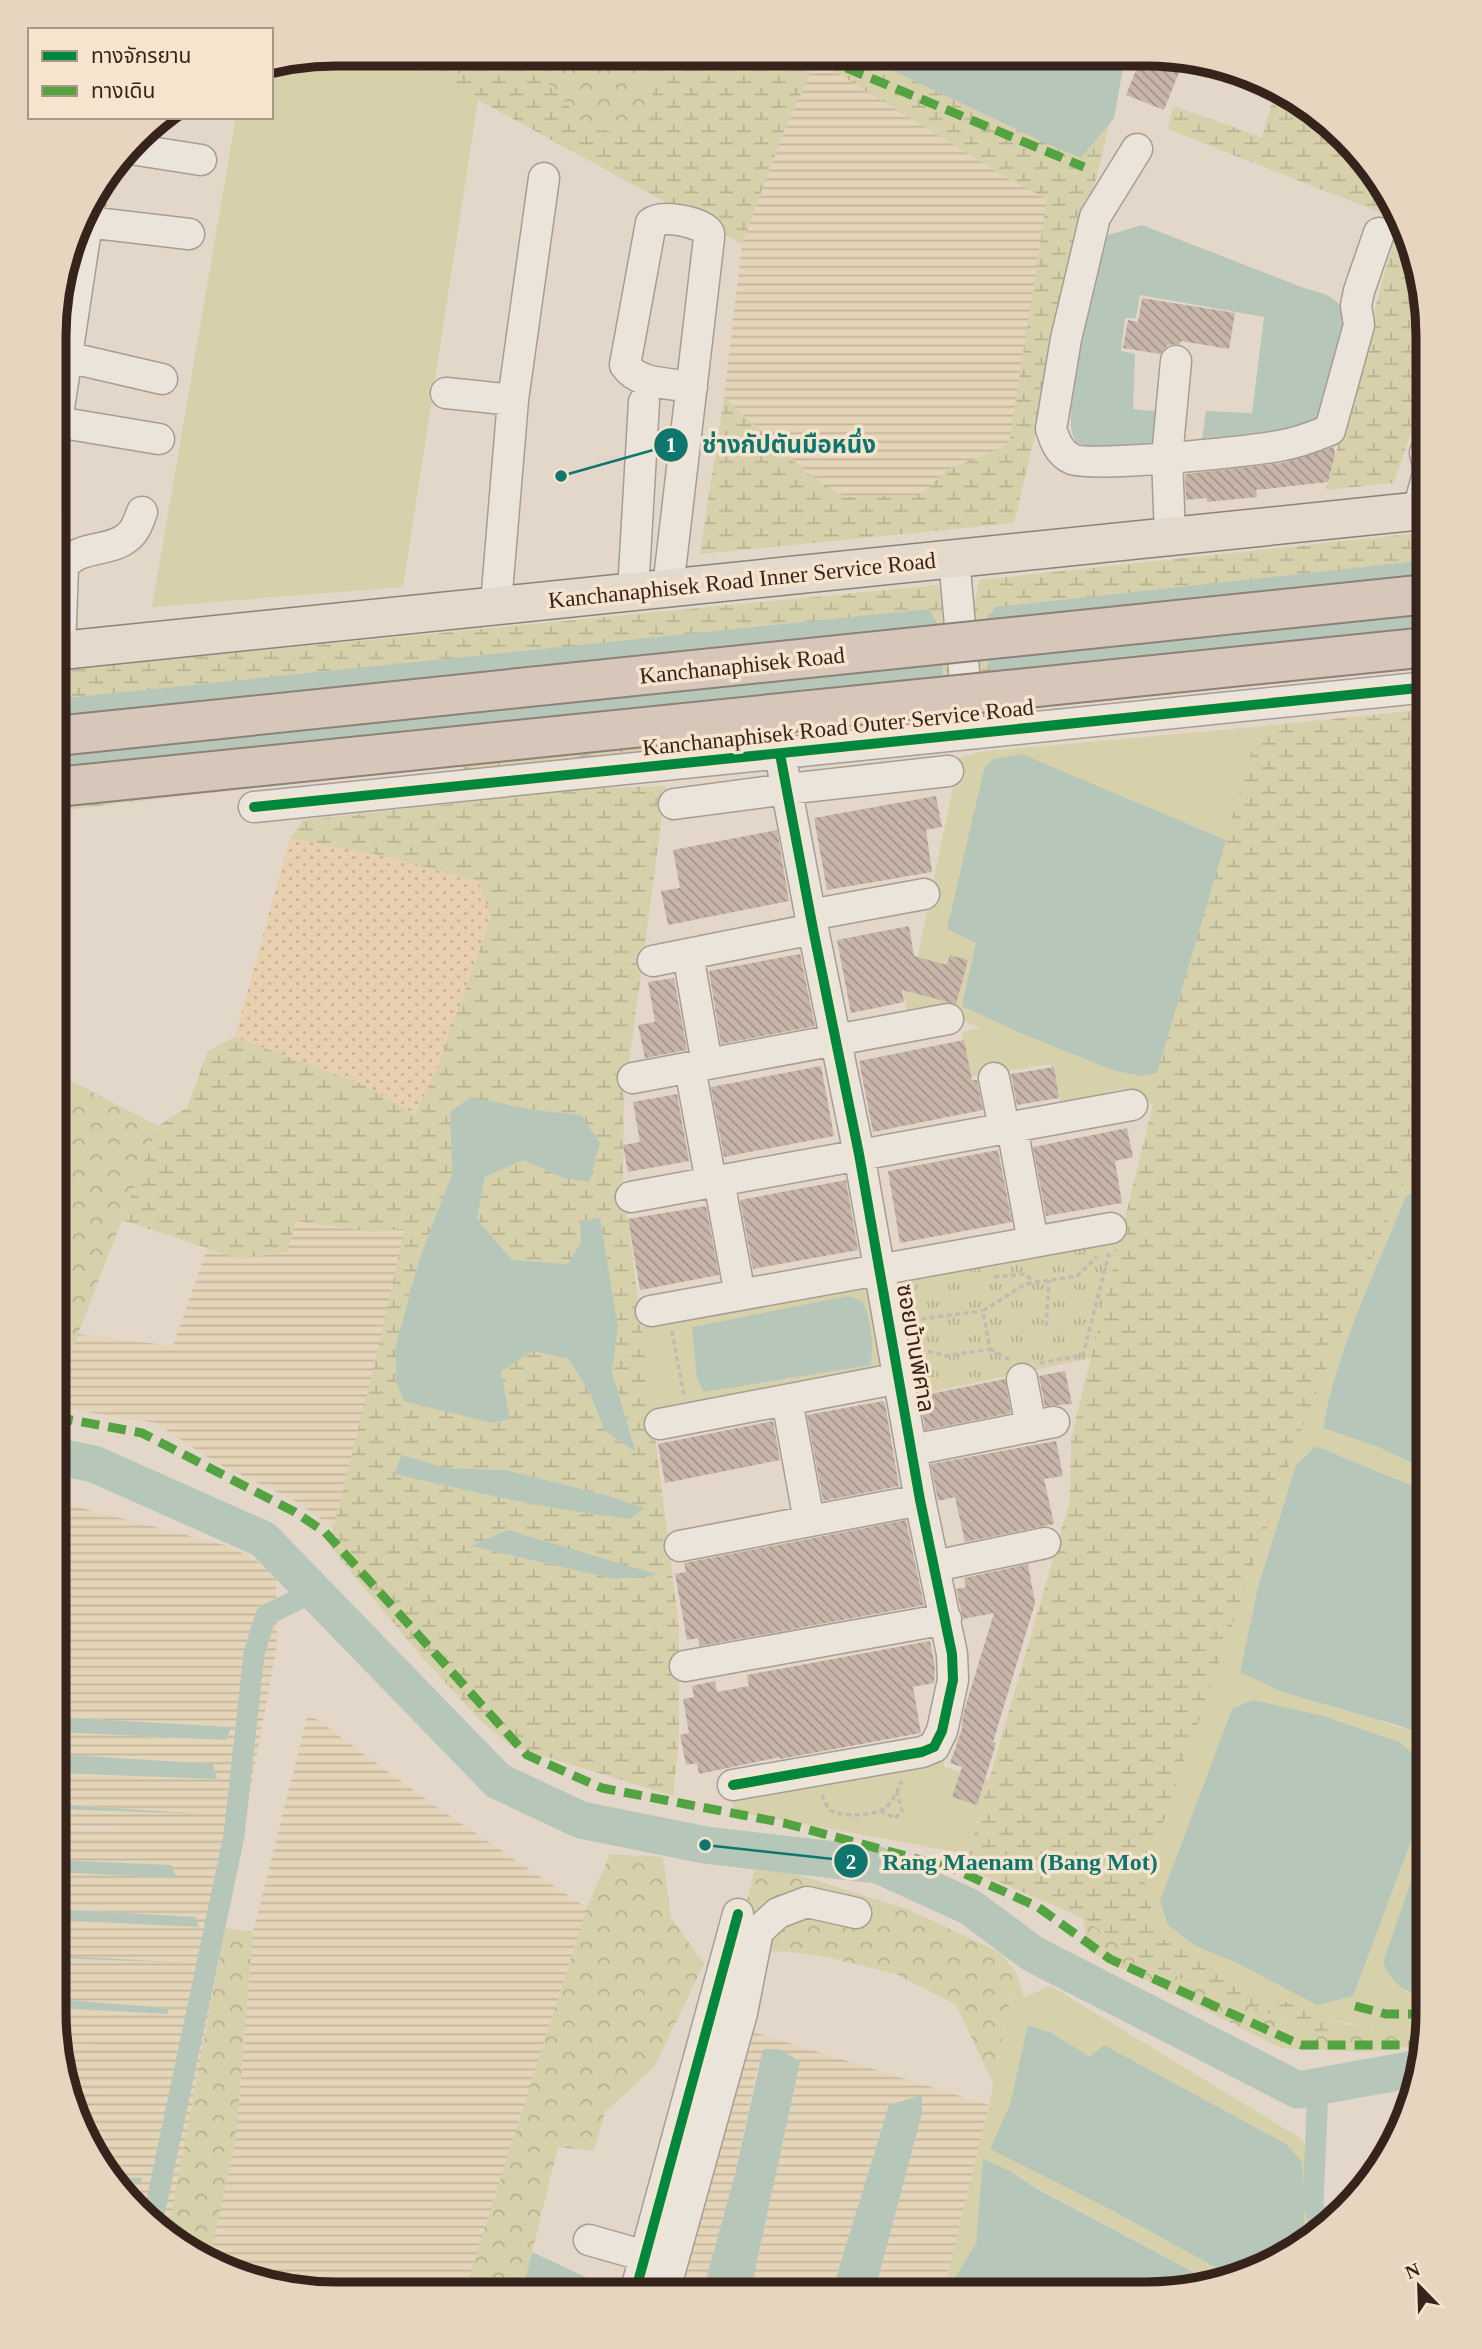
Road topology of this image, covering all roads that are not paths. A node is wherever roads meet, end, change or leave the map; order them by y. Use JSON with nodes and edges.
{"nodes":[{"id":1,"x":1137,"y":149,"type":"dead end"},
{"id":2,"x":141,"y":151,"type":"edge"},
{"id":3,"x":201,"y":160,"type":"dead end"},
{"id":4,"x":544,"y":178,"type":"dead end"},
{"id":5,"x":95,"y":215,"type":"edge"},
{"id":6,"x":1378,"y":233,"type":"dead end"},
{"id":7,"x":189,"y":234,"type":"dead end"},
{"id":8,"x":84,"y":242,"type":"edge"},
{"id":9,"x":67,"y":357,"type":"junction"},
{"id":10,"x":1176,"y":361,"type":"dead end"},
{"id":11,"x":66,"y":364,"type":"edge"},
{"id":12,"x":162,"y":379,"type":"dead end"},
{"id":13,"x":692,"y":387,"type":"junction"},
{"id":14,"x":446,"y":393,"type":"dead end"},
{"id":15,"x":513,"y":400,"type":"junction"},
{"id":16,"x":643,"y":402,"type":"dead end"},
{"id":17,"x":66,"y":424,"type":"edge"},
{"id":18,"x":159,"y":439,"type":"dead end"},
{"id":19,"x":1167,"y":457,"type":"junction"},
{"id":20,"x":1416,"y":511,"type":"edge"},
{"id":21,"x":142,"y":512,"type":"dead end"},
{"id":22,"x":1170,"y":536,"type":"junction"},
{"id":23,"x":954,"y":558,"type":"junction"},
{"id":24,"x":66,"y":563,"type":"edge"},
{"id":25,"x":668,"y":588,"type":"junction"},
{"id":26,"x":633,"y":592,"type":"junction"},
{"id":27,"x":1416,"y":595,"type":"edge"},
{"id":28,"x":496,"y":604,"type":"junction"},
{"id":29,"x":1416,"y":648,"type":"edge"},
{"id":30,"x":66,"y":649,"type":"edge"},
{"id":31,"x":1416,"y":688,"type":"edge"},
{"id":32,"x":970,"y":734,"type":"junction"},
{"id":33,"x":66,"y":735,"type":"edge"},
{"id":34,"x":779,"y":754,"type":"junction"},
{"id":35,"x":948,"y":771,"type":"dead end"},
{"id":36,"x":66,"y":786,"type":"edge"},
{"id":37,"x":787,"y":789,"type":"junction"},
{"id":38,"x":674,"y":804,"type":"dead end"},
{"id":39,"x":254,"y":807,"type":"dead end"},
{"id":40,"x":924,"y":894,"type":"dead end"},
{"id":41,"x":811,"y":922,"type":"junction"},
{"id":42,"x":688,"y":954,"type":"junction"},
{"id":43,"x":653,"y":961,"type":"dead end"},
{"id":44,"x":948,"y":1019,"type":"dead end"},
{"id":45,"x":836,"y":1040,"type":"junction"},
{"id":46,"x":699,"y":1066,"type":"junction"},
{"id":47,"x":633,"y":1078,"type":"dead end"},
{"id":48,"x":994,"y":1079,"type":"dead end"},
{"id":49,"x":1132,"y":1105,"type":"dead end"},
{"id":50,"x":1008,"y":1127,"type":"junction"},
{"id":51,"x":859,"y":1154,"type":"junction"},
{"id":52,"x":715,"y":1181,"type":"junction"},
{"id":53,"x":631,"y":1197,"type":"dead end"},
{"id":54,"x":1111,"y":1228,"type":"dead end"},
{"id":55,"x":1033,"y":1242,"type":"junction"},
{"id":56,"x":881,"y":1270,"type":"junction"},
{"id":57,"x":740,"y":1295,"type":"junction"},
{"id":58,"x":659,"y":1310,"type":"road end"},
{"id":59,"x":1025,"y":1370,"type":"road end"},
{"id":60,"x":900,"y":1378,"type":"junction"},
{"id":61,"x":787,"y":1400,"type":"junction"},
{"id":62,"x":660,"y":1424,"type":"dead end"},
{"id":63,"x":912,"y":1450,"type":"junction"},
{"id":64,"x":920,"y":1500,"type":"junction"},
{"id":65,"x":809,"y":1521,"type":"junction"},
{"id":66,"x":1045,"y":1543,"type":"dead end"},
{"id":67,"x":680,"y":1546,"type":"dead end"},
{"id":68,"x":935,"y":1566,"type":"junction"},
{"id":69,"x":946,"y":1619,"type":"junction"},
{"id":70,"x":685,"y":1666,"type":"dead end"},
{"id":71,"x":733,"y":1785,"type":"dead end"},
{"id":72,"x":856,"y":1913,"type":"dead end"},
{"id":73,"x":738,"y":1914,"type":"dead end"},
{"id":74,"x":589,"y":2240,"type":"dead end"},
{"id":75,"x":645,"y":2256,"type":"junction"},
{"id":76,"x":638,"y":2282,"type":"edge"},
{"id":77,"x":667,"y":2282,"type":"edge"}],
"edges":[{"from":1,"to":19,"type":"street"},
{"from":2,"to":3,"type":"street"},
{"from":4,"to":15,"type":"street"},
{"from":5,"to":7,"type":"street"},
{"from":6,"to":19,"type":"street"},
{"from":8,"to":9,"type":"street"},
{"from":9,"to":11,"type":"street"},
{"from":9,"to":12,"type":"street"},
{"from":10,"to":19,"type":"street"},
{"from":13,"to":13,"type":"street"},
{"from":13,"to":25,"type":"street"},
{"from":14,"to":15,"type":"street"},
{"from":15,"to":28,"type":"street"},
{"from":16,"to":26,"type":"street"},
{"from":17,"to":18,"type":"street"},
{"from":19,"to":22,"type":"street"},
{"from":20,"to":22,"type":"main road","name":"Kanchanaphisek Road Inner Service Road"},
{"from":21,"to":24,"type":"street"},
{"from":22,"to":23,"type":"main road","name":"Kanchanaphisek Road Inner Service Road"},
{"from":23,"to":25,"type":"main road","name":"Kanchanaphisek Road Inner Service Road"},
{"from":23,"to":32,"type":"street"},
{"from":25,"to":26,"type":"main road","name":"Kanchanaphisek Road Inner Service Road"},
{"from":26,"to":28,"type":"main road","name":"Kanchanaphisek Road Inner Service Road"},
{"from":27,"to":33,"type":"highway","name":"Kanchanaphisek Road","bridge":true},
{"from":28,"to":30,"type":"main road","name":"Kanchanaphisek Road Inner Service Road"},
{"from":29,"to":36,"type":"highway","bridge":true},
{"from":31,"to":32,"type":"street","name":"Kanchanaphisek Road Outer Service Road"},
{"from":32,"to":34,"type":"street","name":"Kanchanaphisek Road Outer Service Road"},
{"from":34,"to":37,"type":"street","name":"ซอยบ้านพิศาล"},
{"from":34,"to":39,"type":"street","name":"Kanchanaphisek Road Outer Service Road"},
{"from":35,"to":37,"type":"street"},
{"from":37,"to":38,"type":"street"},
{"from":37,"to":41,"type":"street","name":"ซอยบ้านพิศาล"},
{"from":40,"to":41,"type":"street"},
{"from":41,"to":42,"type":"street"},
{"from":41,"to":45,"type":"street","name":"ซอยบ้านพิศาล"},
{"from":42,"to":43,"type":"street"},
{"from":42,"to":46,"type":"street"},
{"from":44,"to":45,"type":"street"},
{"from":45,"to":46,"type":"street"},
{"from":45,"to":51,"type":"street","name":"ซอยบ้านพิศาล"},
{"from":46,"to":47,"type":"street"},
{"from":46,"to":52,"type":"street"},
{"from":48,"to":50,"type":"street"},
{"from":49,"to":50,"type":"street"},
{"from":50,"to":51,"type":"street"},
{"from":50,"to":55,"type":"street"},
{"from":51,"to":52,"type":"street"},
{"from":51,"to":56,"type":"street","name":"ซอยบ้านพิศาล"},
{"from":52,"to":53,"type":"street"},
{"from":52,"to":57,"type":"street"},
{"from":54,"to":55,"type":"street"},
{"from":55,"to":56,"type":"street"},
{"from":56,"to":57,"type":"street"},
{"from":56,"to":60,"type":"street","name":"ซอยบ้านพิศาล"},
{"from":57,"to":58,"type":"street"},
{"from":59,"to":63,"type":"street"},
{"from":60,"to":61,"type":"street"},
{"from":60,"to":63,"type":"street","name":"ซอยบ้านพิศาล"},
{"from":61,"to":62,"type":"street"},
{"from":61,"to":65,"type":"street"},
{"from":63,"to":64,"type":"street","name":"ซอยบ้านพิศาล"},
{"from":64,"to":65,"type":"street"},
{"from":64,"to":68,"type":"street","name":"ซอยบ้านพิศาล"},
{"from":65,"to":67,"type":"street"},
{"from":66,"to":68,"type":"street"},
{"from":68,"to":69,"type":"street","name":"ซอยบ้านพิศาล"},
{"from":69,"to":70,"type":"street"},
{"from":69,"to":71,"type":"street","name":"ซอยบ้านพิศาล"},
{"from":72,"to":77,"type":"street"},
{"from":73,"to":75,"type":"street"},
{"from":74,"to":75,"type":"street"},
{"from":75,"to":76,"type":"street"}]}
